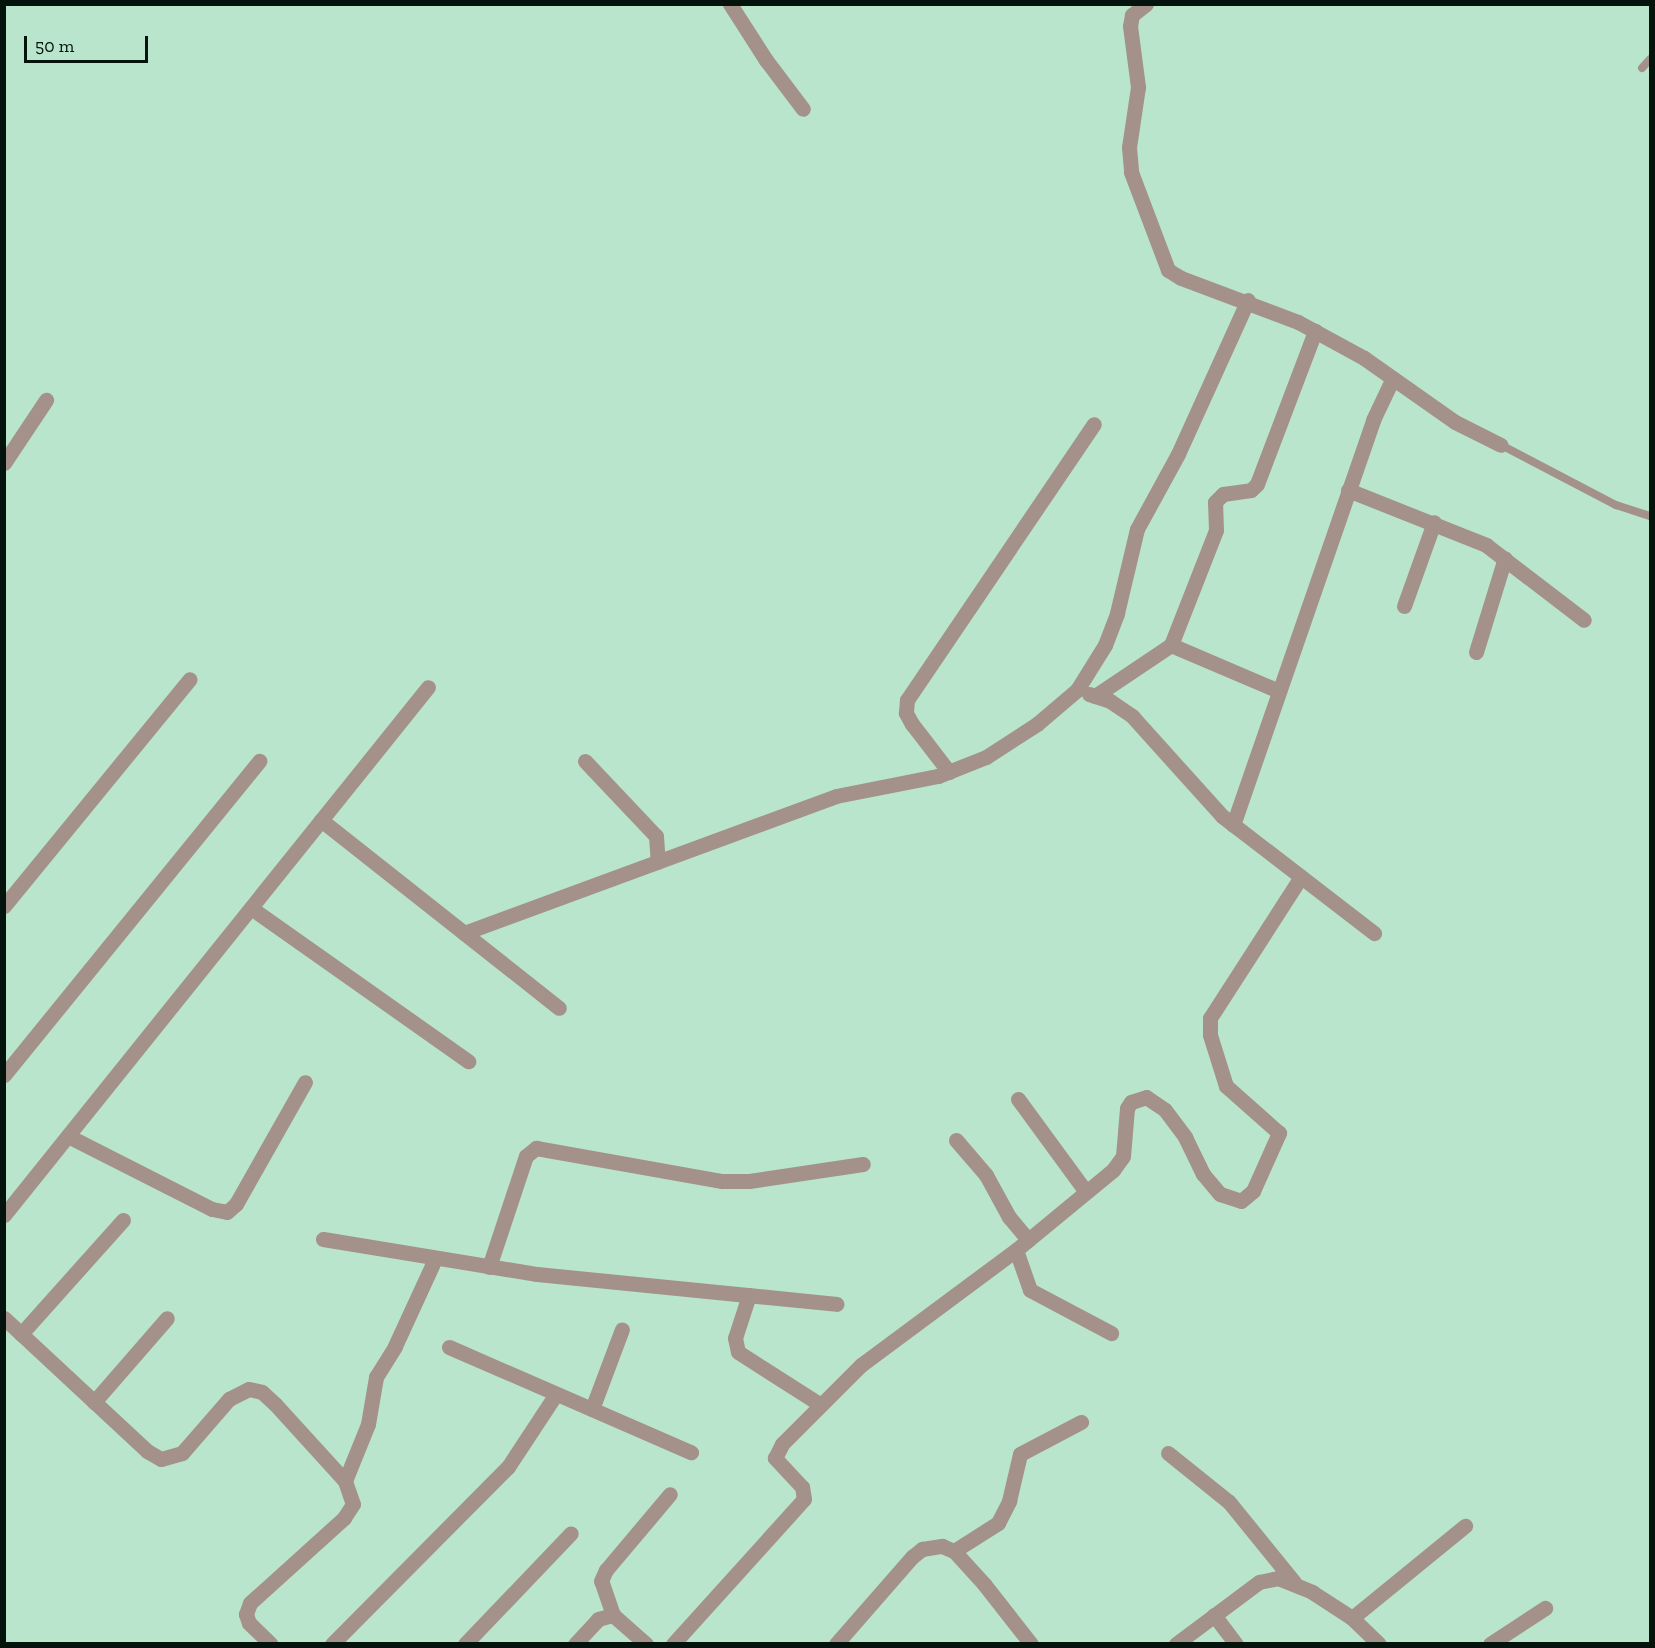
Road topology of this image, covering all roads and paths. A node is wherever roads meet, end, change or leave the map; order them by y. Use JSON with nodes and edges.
{"nodes":[{"id":1,"x":730,"y":4,"type":"edge"},
{"id":2,"x":1146,"y":4,"type":"edge"},
{"id":3,"x":1650,"y":60,"type":"edge"},
{"id":4,"x":1642,"y":68,"type":"dead end"},
{"id":5,"x":803,"y":108,"type":"dead end"},
{"id":6,"x":1248,"y":300,"type":"junction"},
{"id":7,"x":1315,"y":331,"type":"junction"},
{"id":8,"x":1392,"y":380,"type":"junction"},
{"id":9,"x":46,"y":400,"type":"dead end"},
{"id":10,"x":1094,"y":424,"type":"dead end"},
{"id":11,"x":1501,"y":445,"type":"joint"},
{"id":12,"x":4,"y":463,"type":"edge"},
{"id":13,"x":1348,"y":490,"type":"junction"},
{"id":14,"x":1650,"y":516,"type":"edge"},
{"id":15,"x":1434,"y":522,"type":"junction"},
{"id":16,"x":1505,"y":558,"type":"junction"},
{"id":17,"x":1404,"y":606,"type":"dead end"},
{"id":18,"x":1584,"y":620,"type":"dead end"},
{"id":19,"x":1171,"y":645,"type":"junction"},
{"id":20,"x":1476,"y":652,"type":"dead end"},
{"id":21,"x":190,"y":679,"type":"dead end"},
{"id":22,"x":428,"y":687,"type":"dead end"},
{"id":23,"x":1077,"y":690,"type":"junction"},
{"id":24,"x":1279,"y":691,"type":"junction"},
{"id":25,"x":1095,"y":696,"type":"junction"},
{"id":26,"x":259,"y":761,"type":"dead end"},
{"id":27,"x":585,"y":762,"type":"dead end"},
{"id":28,"x":949,"y":772,"type":"junction"},
{"id":29,"x":321,"y":820,"type":"junction"},
{"id":30,"x":1233,"y":825,"type":"junction"},
{"id":31,"x":658,"y":862,"type":"junction"},
{"id":32,"x":1301,"y":877,"type":"junction"},
{"id":33,"x":4,"y":906,"type":"edge"},
{"id":34,"x":251,"y":908,"type":"junction"},
{"id":35,"x":464,"y":933,"type":"junction"},
{"id":36,"x":1374,"y":933,"type":"dead end"},
{"id":37,"x":560,"y":1008,"type":"dead end"},
{"id":38,"x":468,"y":1061,"type":"dead end"},
{"id":39,"x":4,"y":1075,"type":"edge"},
{"id":40,"x":305,"y":1082,"type":"dead end"},
{"id":41,"x":1018,"y":1099,"type":"dead end"},
{"id":42,"x":68,"y":1136,"type":"junction"},
{"id":43,"x":957,"y":1140,"type":"dead end"},
{"id":44,"x":863,"y":1164,"type":"dead end"},
{"id":45,"x":1086,"y":1192,"type":"junction"},
{"id":46,"x":4,"y":1215,"type":"edge"},
{"id":47,"x":123,"y":1221,"type":"dead end"},
{"id":48,"x":323,"y":1239,"type":"dead end"},
{"id":49,"x":1022,"y":1245,"type":"junction"},
{"id":50,"x":435,"y":1259,"type":"junction"},
{"id":51,"x":489,"y":1267,"type":"junction"},
{"id":52,"x":749,"y":1295,"type":"junction"},
{"id":53,"x":837,"y":1304,"type":"dead end"},
{"id":54,"x":4,"y":1318,"type":"edge"},
{"id":55,"x":167,"y":1318,"type":"dead end"},
{"id":56,"x":622,"y":1329,"type":"dead end"},
{"id":57,"x":1111,"y":1333,"type":"dead end"},
{"id":58,"x":21,"y":1334,"type":"junction"},
{"id":59,"x":449,"y":1347,"type":"dead end"},
{"id":60,"x":556,"y":1394,"type":"junction"},
{"id":61,"x":94,"y":1402,"type":"junction"},
{"id":62,"x":821,"y":1405,"type":"junction"},
{"id":63,"x":592,"y":1409,"type":"junction"},
{"id":64,"x":1081,"y":1422,"type":"dead end"},
{"id":65,"x":691,"y":1452,"type":"dead end"},
{"id":66,"x":1168,"y":1453,"type":"dead end"},
{"id":67,"x":345,"y":1481,"type":"junction"},
{"id":68,"x":670,"y":1494,"type":"dead end"},
{"id":69,"x":1464,"y":1526,"type":"dead end"},
{"id":70,"x":572,"y":1533,"type":"dead end"},
{"id":71,"x":954,"y":1551,"type":"junction"},
{"id":72,"x":1294,"y":1582,"type":"junction"},
{"id":73,"x":1545,"y":1608,"type":"dead end"},
{"id":74,"x":613,"y":1615,"type":"junction"},
{"id":75,"x":1214,"y":1615,"type":"junction"},
{"id":76,"x":1352,"y":1618,"type":"junction"},
{"id":77,"x":267,"y":1642,"type":"edge"},
{"id":78,"x":332,"y":1644,"type":"edge"},
{"id":79,"x":465,"y":1644,"type":"edge"},
{"id":80,"x":575,"y":1644,"type":"edge"},
{"id":81,"x":646,"y":1644,"type":"edge"},
{"id":82,"x":673,"y":1644,"type":"edge"},
{"id":83,"x":836,"y":1644,"type":"edge"},
{"id":84,"x":1031,"y":1644,"type":"edge"},
{"id":85,"x":1176,"y":1644,"type":"edge"},
{"id":86,"x":1236,"y":1644,"type":"edge"},
{"id":87,"x":1378,"y":1644,"type":"edge"},
{"id":88,"x":1490,"y":1644,"type":"edge"}],
"edges":[{"from":1,"to":5,"type":"street"},
{"from":2,"to":6,"type":"street"},
{"from":3,"to":4,"type":"lane"},
{"from":6,"to":7,"type":"street"},
{"from":6,"to":23,"type":"street"},
{"from":7,"to":8,"type":"street"},
{"from":7,"to":19,"type":"street"},
{"from":8,"to":11,"type":"street"},
{"from":8,"to":13,"type":"street"},
{"from":9,"to":12,"type":"street"},
{"from":10,"to":28,"type":"street"},
{"from":11,"to":14,"type":"lane"},
{"from":13,"to":15,"type":"street"},
{"from":13,"to":24,"type":"street"},
{"from":15,"to":16,"type":"street"},
{"from":15,"to":17,"type":"street"},
{"from":16,"to":18,"type":"street"},
{"from":16,"to":20,"type":"street"},
{"from":19,"to":24,"type":"street"},
{"from":19,"to":25,"type":"street"},
{"from":21,"to":33,"type":"street"},
{"from":22,"to":29,"type":"street"},
{"from":23,"to":25,"type":"street"},
{"from":23,"to":28,"type":"street"},
{"from":24,"to":30,"type":"street"},
{"from":25,"to":30,"type":"street"},
{"from":26,"to":39,"type":"street"},
{"from":27,"to":31,"type":"street"},
{"from":28,"to":31,"type":"street"},
{"from":29,"to":34,"type":"street"},
{"from":29,"to":35,"type":"street"},
{"from":30,"to":32,"type":"street"},
{"from":31,"to":35,"type":"street"},
{"from":32,"to":36,"type":"street"},
{"from":32,"to":45,"type":"street"},
{"from":34,"to":38,"type":"street"},
{"from":34,"to":42,"type":"street"},
{"from":35,"to":37,"type":"street"},
{"from":40,"to":42,"type":"street"},
{"from":41,"to":45,"type":"street"},
{"from":42,"to":46,"type":"street"},
{"from":43,"to":49,"type":"street"},
{"from":44,"to":51,"type":"street"},
{"from":45,"to":49,"type":"street"},
{"from":47,"to":58,"type":"street"},
{"from":48,"to":50,"type":"street"},
{"from":49,"to":57,"type":"street"},
{"from":49,"to":62,"type":"street"},
{"from":50,"to":51,"type":"street"},
{"from":50,"to":67,"type":"street"},
{"from":51,"to":52,"type":"street"},
{"from":52,"to":53,"type":"street"},
{"from":52,"to":62,"type":"street"},
{"from":54,"to":58,"type":"street"},
{"from":55,"to":61,"type":"street"},
{"from":56,"to":63,"type":"street"},
{"from":58,"to":61,"type":"street"},
{"from":59,"to":60,"type":"street"},
{"from":60,"to":63,"type":"street"},
{"from":60,"to":78,"type":"street"},
{"from":61,"to":67,"type":"street"},
{"from":62,"to":82,"type":"street"},
{"from":63,"to":65,"type":"street"},
{"from":64,"to":71,"type":"street"},
{"from":66,"to":72,"type":"street"},
{"from":67,"to":77,"type":"street"},
{"from":68,"to":74,"type":"street"},
{"from":69,"to":76,"type":"street"},
{"from":70,"to":79,"type":"street"},
{"from":71,"to":83,"type":"street"},
{"from":71,"to":84,"type":"street"},
{"from":72,"to":75,"type":"street"},
{"from":72,"to":76,"type":"street"},
{"from":73,"to":88,"type":"street"},
{"from":74,"to":80,"type":"street"},
{"from":74,"to":81,"type":"street"},
{"from":75,"to":85,"type":"street"},
{"from":75,"to":86,"type":"street"},
{"from":76,"to":87,"type":"street"}]}
